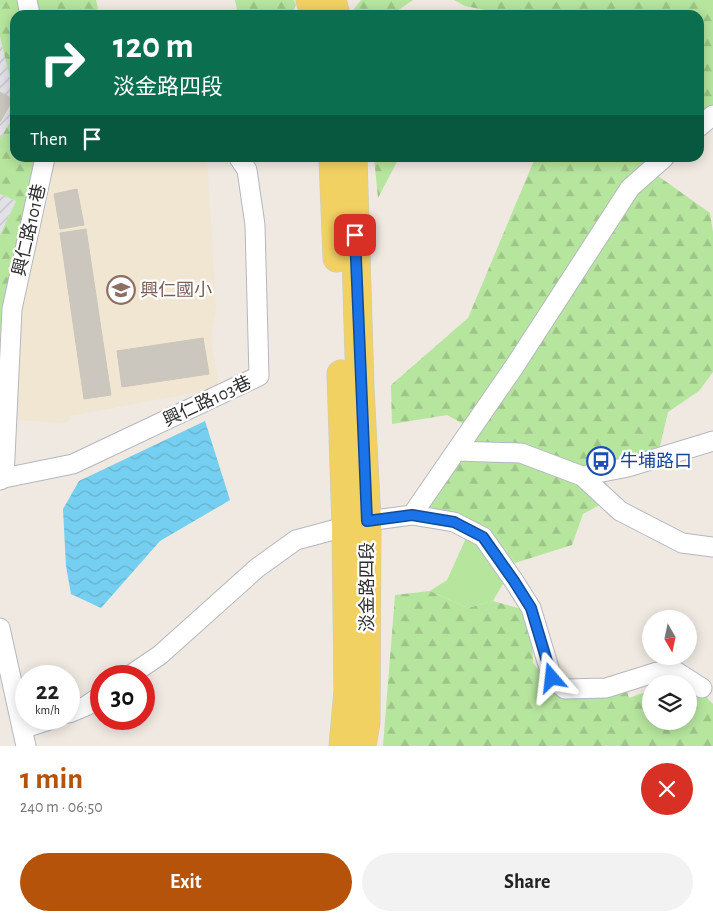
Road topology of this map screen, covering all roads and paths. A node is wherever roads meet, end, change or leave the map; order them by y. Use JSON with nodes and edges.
{"nodes":[{"id":1,"x":45,"y":162,"type":"edge"},
{"id":2,"x":242,"y":162,"type":"edge"},
{"id":3,"x":333,"y":162,"type":"edge"},
{"id":4,"x":353,"y":162,"type":"edge"},
{"id":5,"x":659,"y":162,"type":"edge"},
{"id":6,"x":713,"y":441,"type":"edge"},
{"id":7,"x":456,"y":450,"type":"junction"},
{"id":8,"x":582,"y":476,"type":"junction"},
{"id":9,"x":2,"y":479,"type":"edge"},
{"id":10,"x":412,"y":515,"type":"junction"},
{"id":11,"x":357,"y":524,"type":"junction"},
{"id":12,"x":713,"y":547,"type":"edge"},
{"id":13,"x":0,"y":628,"type":"edge"},
{"id":14,"x":145,"y":665,"type":"edge"},
{"id":15,"x":702,"y":688,"type":"dead end"},
{"id":16,"x":36,"y":730,"type":"edge"},
{"id":17,"x":24,"y":738,"type":"edge"},
{"id":18,"x":343,"y":746,"type":"edge"},
{"id":19,"x":362,"y":746,"type":"edge"}],
"edges":[{"from":1,"to":9,"type":"street","name":"興仁路101巷"},
{"from":2,"to":9,"type":"street","name":"興仁路103巷"},
{"from":3,"to":11,"type":"main road","name":"淡金路四段"},
{"from":4,"to":11,"type":"main road","name":"淡金路四段"},
{"from":5,"to":7,"type":"street"},
{"from":6,"to":8,"type":"street"},
{"from":7,"to":8,"type":"street"},
{"from":7,"to":10,"type":"street"},
{"from":8,"to":12,"type":"street"},
{"from":10,"to":11,"type":"street"},
{"from":10,"to":15,"type":"street"},
{"from":11,"to":14,"type":"street"},
{"from":11,"to":18,"type":"main road","name":"淡金路四段"},
{"from":11,"to":19,"type":"main road","name":"淡金路四段"},
{"from":13,"to":17,"type":"street"},
{"from":16,"to":17,"type":"street"}]}
